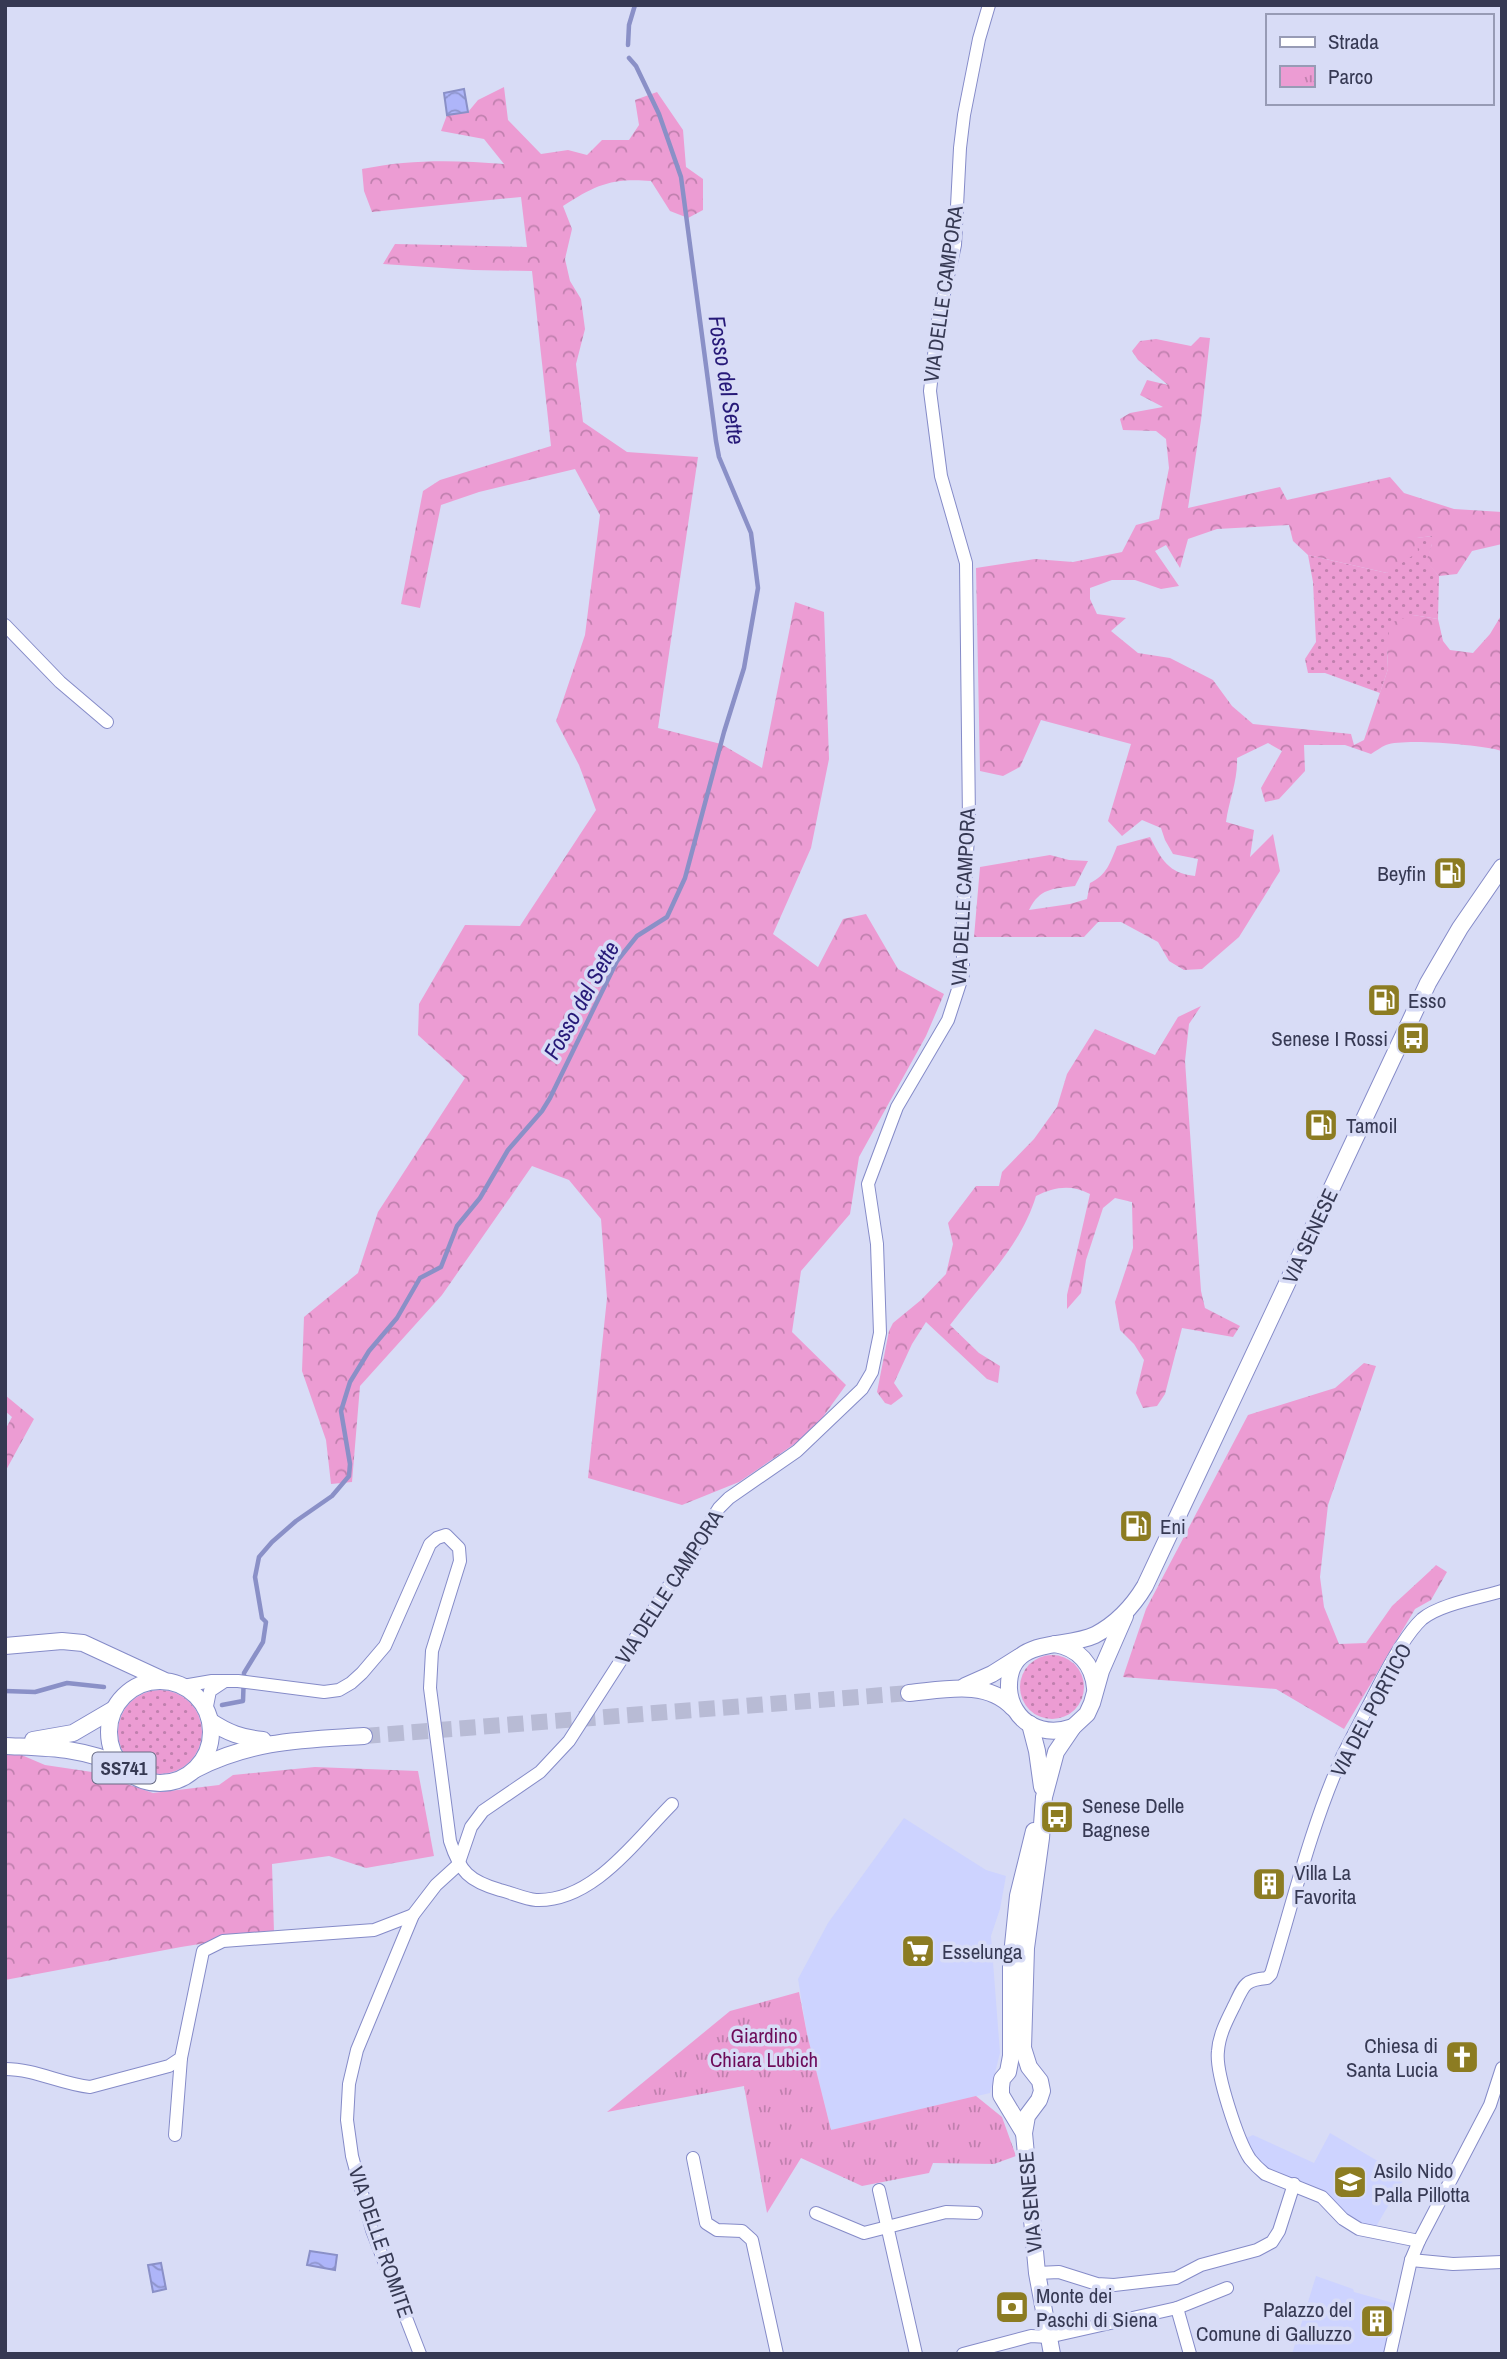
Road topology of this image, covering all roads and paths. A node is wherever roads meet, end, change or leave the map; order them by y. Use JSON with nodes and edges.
{"nodes":[{"id":1,"x":989,"y":5,"type":"edge"},
{"id":2,"x":5,"y":625,"type":"edge"},
{"id":3,"x":107,"y":722,"type":"dead end"},
{"id":4,"x":1502,"y":867,"type":"edge"},
{"id":5,"x":1502,"y":1591,"type":"edge"},
{"id":6,"x":1127,"y":1611,"type":"junction"},
{"id":7,"x":1049,"y":1644,"type":"junction"},
{"id":8,"x":5,"y":1646,"type":"edge"},
{"id":9,"x":1031,"y":1650,"type":"junction"},
{"id":10,"x":113,"y":1657,"type":"junction"},
{"id":11,"x":166,"y":1681,"type":"junction"},
{"id":12,"x":231,"y":1681,"type":"junction"},
{"id":13,"x":183,"y":1686,"type":"junction"},
{"id":14,"x":959,"y":1688,"type":"junction"},
{"id":15,"x":909,"y":1693,"type":"tunnel mouth"},
{"id":16,"x":1095,"y":1694,"type":"junction"},
{"id":17,"x":117,"y":1703,"type":"junction"},
{"id":18,"x":208,"y":1716,"type":"junction"},
{"id":19,"x":1023,"y":1719,"type":"junction"},
{"id":20,"x":1073,"y":1727,"type":"junction"},
{"id":21,"x":364,"y":1736,"type":"tunnel mouth"},
{"id":22,"x":276,"y":1742,"type":"junction"},
{"id":23,"x":5,"y":1746,"type":"edge"},
{"id":24,"x":122,"y":1766,"type":"junction"},
{"id":25,"x":194,"y":1770,"type":"junction"},
{"id":26,"x":1044,"y":1802,"type":"junction"},
{"id":27,"x":672,"y":1804,"type":"dead end"},
{"id":28,"x":458,"y":1865,"type":"junction"},
{"id":29,"x":413,"y":1914,"type":"junction"},
{"id":30,"x":181,"y":2058,"type":"junction"},
{"id":31,"x":1502,"y":2067,"type":"edge"},
{"id":32,"x":5,"y":2069,"type":"edge"},
{"id":33,"x":1032,"y":2071,"type":"junction"},
{"id":34,"x":1008,"y":2072,"type":"junction"},
{"id":35,"x":1008,"y":2105,"type":"junction"},
{"id":36,"x":1032,"y":2107,"type":"junction"},
{"id":37,"x":1024,"y":2133,"type":"junction"},
{"id":38,"x":175,"y":2135,"type":"dead end"},
{"id":39,"x":693,"y":2158,"type":"dead end"},
{"id":40,"x":1294,"y":2184,"type":"junction"},
{"id":41,"x":879,"y":2190,"type":"dead end"},
{"id":42,"x":816,"y":2213,"type":"dead end"},
{"id":43,"x":976,"y":2213,"type":"dead end"},
{"id":44,"x":888,"y":2228,"type":"junction"},
{"id":45,"x":1419,"y":2241,"type":"junction"},
{"id":46,"x":1411,"y":2260,"type":"junction"},
{"id":47,"x":1502,"y":2262,"type":"edge"},
{"id":48,"x":1037,"y":2273,"type":"junction"},
{"id":49,"x":1227,"y":2288,"type":"dead end"},
{"id":50,"x":1177,"y":2308,"type":"junction"},
{"id":51,"x":1048,"y":2337,"type":"junction"},
{"id":52,"x":420,"y":2354,"type":"edge"},
{"id":53,"x":778,"y":2354,"type":"edge"},
{"id":54,"x":916,"y":2354,"type":"edge"},
{"id":55,"x":963,"y":2354,"type":"edge"},
{"id":56,"x":1052,"y":2354,"type":"edge"},
{"id":57,"x":1190,"y":2354,"type":"edge"},
{"id":58,"x":1390,"y":2354,"type":"edge"}],
"edges":[{"from":1,"to":28,"type":"street","name":"VIA DELLE CAMPORA"},
{"from":2,"to":3,"type":"street"},
{"from":4,"to":6,"type":"main road","name":"VIA SENESE"},
{"from":5,"to":40,"type":"street","name":"VIA DEL PORTICO"},
{"from":6,"to":7,"type":"main road","name":"VIA SENESE"},
{"from":6,"to":16,"type":"main road","name":"VIA SENESE"},
{"from":7,"to":9,"type":"main road","name":"VIA SENESE"},
{"from":7,"to":16,"type":"main road"},
{"from":8,"to":10,"type":"main road"},
{"from":9,"to":14,"type":"main road"},
{"from":9,"to":19,"type":"main road","name":"VIA SENESE"},
{"from":10,"to":11,"type":"main road"},
{"from":10,"to":17,"type":"main road"},
{"from":11,"to":13,"type":"main road"},
{"from":11,"to":17,"type":"main road","number":"SS741"},
{"from":12,"to":13,"type":"street"},
{"from":12,"to":18,"type":"street"},
{"from":12,"to":28,"type":"street"},
{"from":13,"to":18,"type":"main road","number":"SS741"},
{"from":14,"to":15,"type":"main road"},
{"from":14,"to":19,"type":"main road"},
{"from":16,"to":20,"type":"main road","name":"VIA SENESE"},
{"from":17,"to":23,"type":"main road","number":"SS741"},
{"from":17,"to":24,"type":"main road","number":"SS741"},
{"from":18,"to":22,"type":"main road","number":"SS741"},
{"from":18,"to":25,"type":"main road"},
{"from":19,"to":20,"type":"main road"},
{"from":19,"to":26,"type":"main road","name":"VIA SENESE"},
{"from":20,"to":26,"type":"main road","name":"VIA SENESE"},
{"from":21,"to":22,"type":"main road","number":"SS741"},
{"from":22,"to":25,"type":"main road","number":"SS741"},
{"from":23,"to":24,"type":"main road","number":"SS741"},
{"from":24,"to":25,"type":"main road","number":"SS741"},
{"from":26,"to":33,"type":"main road","name":"VIA SENESE"},
{"from":26,"to":34,"type":"main road","name":"VIA SENESE"},
{"from":27,"to":28,"type":"street"},
{"from":28,"to":29,"type":"street","name":"VIA DELLE ROMITE"},
{"from":29,"to":30,"type":"street"},
{"from":29,"to":52,"type":"street","name":"VIA DELLE ROMITE"},
{"from":30,"to":32,"type":"street"},
{"from":30,"to":38,"type":"street"},
{"from":31,"to":45,"type":"street"},
{"from":33,"to":34,"type":"main road"},
{"from":33,"to":36,"type":"main road","name":"VIA SENESE"},
{"from":34,"to":35,"type":"main road","name":"VIA SENESE"},
{"from":35,"to":36,"type":"main road"},
{"from":35,"to":37,"type":"main road","name":"VIA SENESE"},
{"from":36,"to":37,"type":"main road","name":"VIA SENESE"},
{"from":37,"to":48,"type":"main road","name":"VIA SENESE"},
{"from":39,"to":53,"type":"street"},
{"from":40,"to":45,"type":"street","name":"VIA DEL PORTICO"},
{"from":40,"to":48,"type":"street"},
{"from":41,"to":44,"type":"street"},
{"from":42,"to":44,"type":"street"},
{"from":43,"to":44,"type":"street"},
{"from":44,"to":54,"type":"street"},
{"from":45,"to":46,"type":"street"},
{"from":46,"to":47,"type":"street"},
{"from":46,"to":58,"type":"street"},
{"from":48,"to":51,"type":"main road","name":"VIA SENESE"},
{"from":49,"to":50,"type":"street"},
{"from":50,"to":51,"type":"street"},
{"from":50,"to":57,"type":"street"},
{"from":51,"to":55,"type":"street"},
{"from":51,"to":56,"type":"main road","name":"VIA SENESE"}]}
